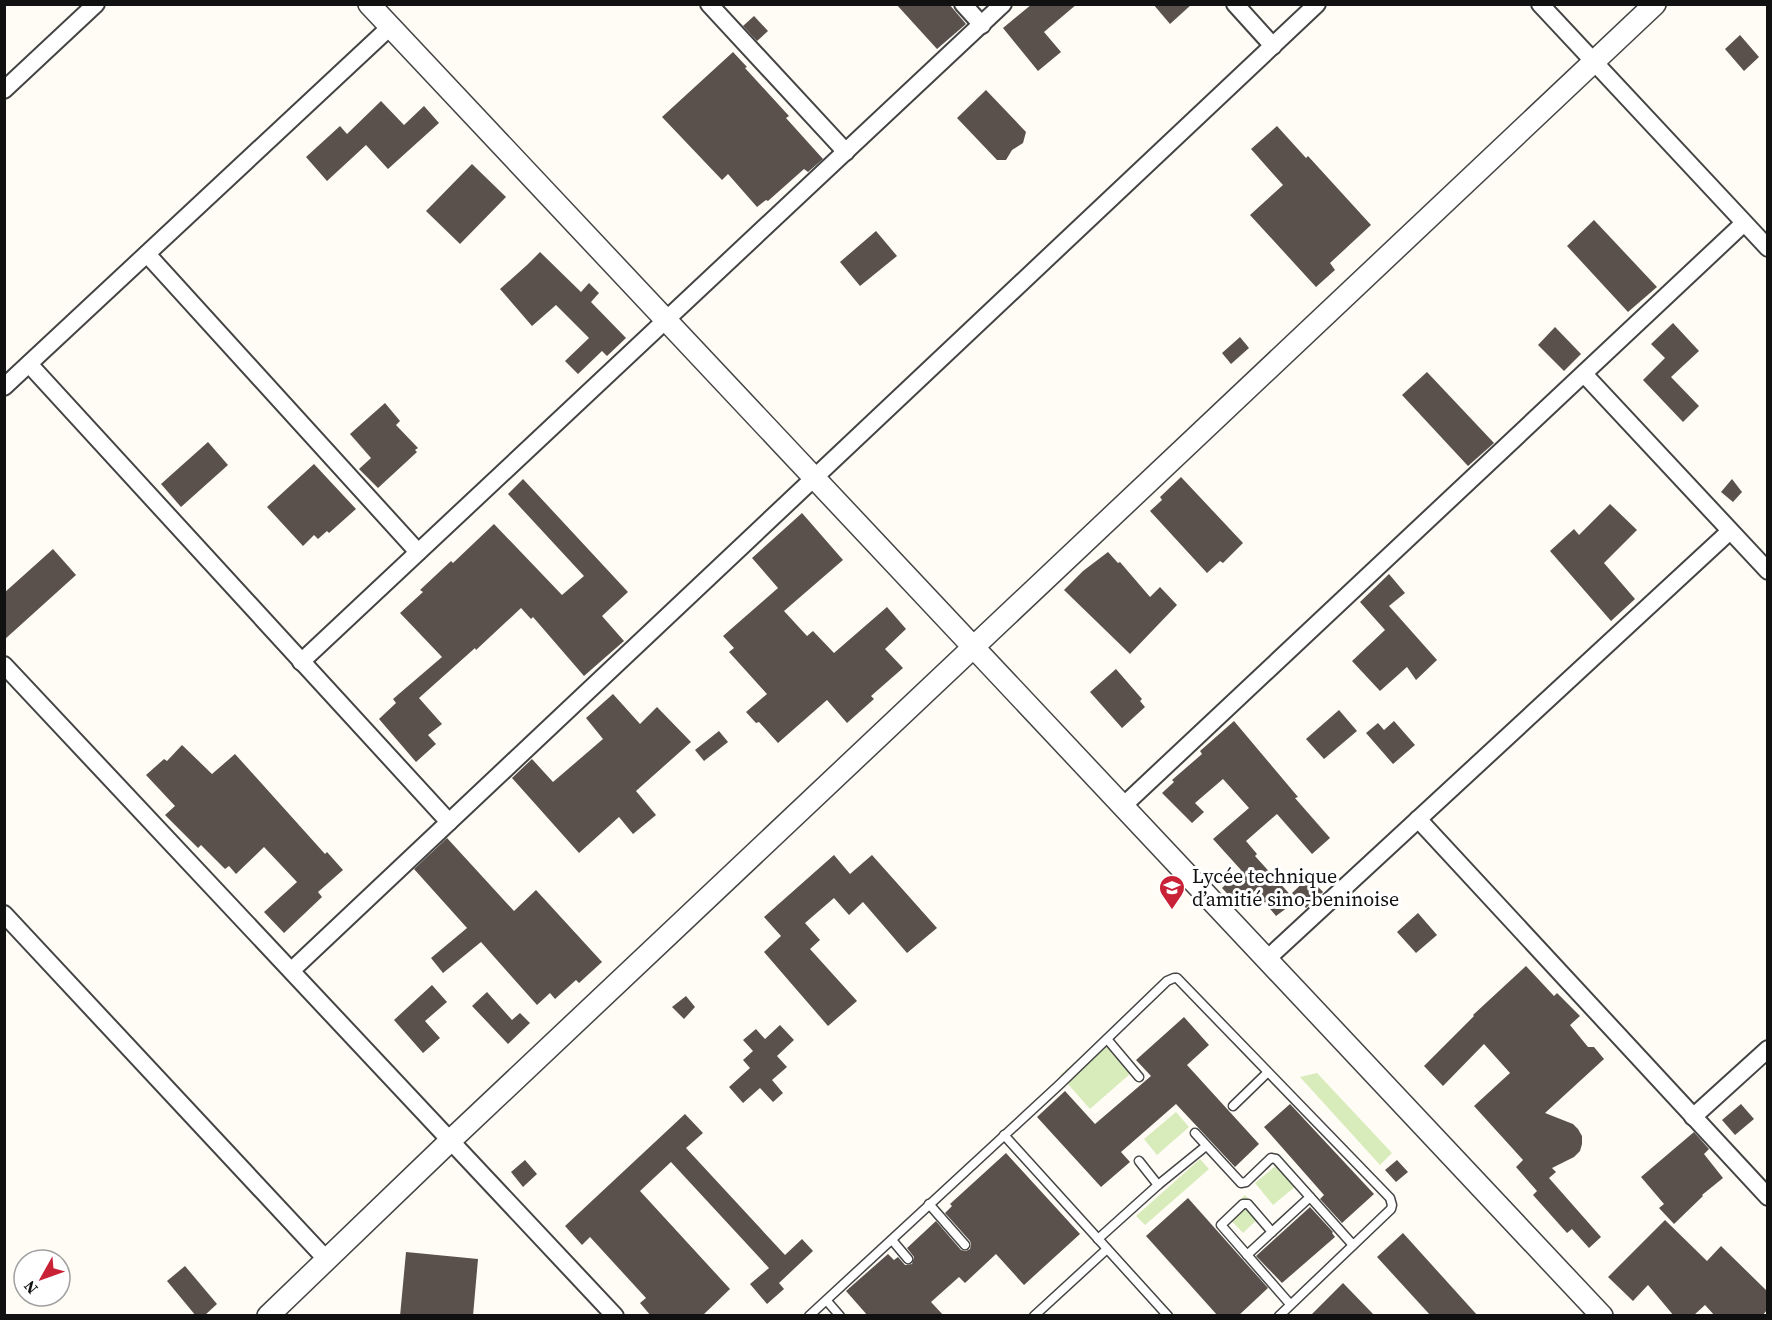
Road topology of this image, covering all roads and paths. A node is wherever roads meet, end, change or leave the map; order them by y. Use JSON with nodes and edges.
{"nodes":[{"id":1,"x":96,"y":4,"type":"edge"},
{"id":2,"x":369,"y":4,"type":"edge"},
{"id":3,"x":709,"y":4,"type":"edge"},
{"id":4,"x":963,"y":4,"type":"edge"},
{"id":5,"x":1003,"y":4,"type":"edge"},
{"id":6,"x":1235,"y":4,"type":"edge"},
{"id":7,"x":1317,"y":4,"type":"edge"},
{"id":8,"x":1540,"y":4,"type":"edge"},
{"id":9,"x":1655,"y":4,"type":"edge"},
{"id":10,"x":982,"y":25,"type":"junction"},
{"id":11,"x":390,"y":27,"type":"junction"},
{"id":12,"x":1273,"y":46,"type":"junction"},
{"id":13,"x":1594,"y":62,"type":"junction"},
{"id":14,"x":4,"y":90,"type":"edge"},
{"id":15,"x":846,"y":152,"type":"junction"},
{"id":16,"x":1744,"y":223,"type":"junction"},
{"id":17,"x":1767,"y":248,"type":"edge"},
{"id":18,"x":147,"y":254,"type":"junction"},
{"id":19,"x":666,"y":320,"type":"junction"},
{"id":20,"x":29,"y":364,"type":"junction"},
{"id":21,"x":1584,"y":374,"type":"junction"},
{"id":22,"x":4,"y":387,"type":"edge"},
{"id":23,"x":814,"y":478,"type":"junction"},
{"id":24,"x":1730,"y":531,"type":"junction"},
{"id":25,"x":418,"y":552,"type":"junction"},
{"id":26,"x":1767,"y":572,"type":"edge"},
{"id":27,"x":973,"y":647,"type":"junction"},
{"id":28,"x":301,"y":662,"type":"junction"},
{"id":29,"x":4,"y":665,"type":"edge"},
{"id":30,"x":1123,"y":807,"type":"junction"},
{"id":31,"x":1418,"y":819,"type":"junction"},
{"id":32,"x":449,"y":822,"type":"junction"},
{"id":33,"x":4,"y":914,"type":"edge"},
{"id":34,"x":1266,"y":959,"type":"junction"},
{"id":35,"x":291,"y":970,"type":"junction"},
{"id":36,"x":1107,"y":1039,"type":"junction"},
{"id":37,"x":1767,"y":1049,"type":"edge"},
{"id":38,"x":1267,"y":1073,"type":"junction"},
{"id":39,"x":1139,"y":1077,"type":"dead end"},
{"id":40,"x":1233,"y":1106,"type":"dead end"},
{"id":41,"x":1694,"y":1117,"type":"junction"},
{"id":42,"x":1195,"y":1133,"type":"dead end"},
{"id":43,"x":1004,"y":1135,"type":"junction"},
{"id":44,"x":452,"y":1140,"type":"junction"},
{"id":45,"x":1206,"y":1146,"type":"junction"},
{"id":46,"x":1139,"y":1161,"type":"dead end"},
{"id":47,"x":1158,"y":1185,"type":"junction"},
{"id":48,"x":1310,"y":1197,"type":"junction"},
{"id":49,"x":1767,"y":1197,"type":"edge"},
{"id":50,"x":930,"y":1204,"type":"junction"},
{"id":51,"x":1272,"y":1232,"type":"junction"},
{"id":52,"x":1098,"y":1239,"type":"junction"},
{"id":53,"x":892,"y":1240,"type":"junction"},
{"id":54,"x":965,"y":1245,"type":"dead end"},
{"id":55,"x":1353,"y":1245,"type":"junction"},
{"id":56,"x":1107,"y":1249,"type":"junction"},
{"id":57,"x":1247,"y":1255,"type":"junction"},
{"id":58,"x":326,"y":1259,"type":"junction"},
{"id":59,"x":908,"y":1259,"type":"dead end"},
{"id":60,"x":827,"y":1301,"type":"junction"},
{"id":61,"x":1290,"y":1304,"type":"junction"},
{"id":62,"x":268,"y":1316,"type":"edge"},
{"id":63,"x":615,"y":1316,"type":"edge"},
{"id":64,"x":810,"y":1316,"type":"edge"},
{"id":65,"x":840,"y":1316,"type":"edge"},
{"id":66,"x":1034,"y":1316,"type":"edge"},
{"id":67,"x":1168,"y":1316,"type":"edge"},
{"id":68,"x":1278,"y":1316,"type":"edge"},
{"id":69,"x":1602,"y":1316,"type":"edge"}],
"edges":[{"from":1,"to":14,"type":"street"},
{"from":2,"to":11,"type":"street"},
{"from":3,"to":15,"type":"street"},
{"from":4,"to":10,"type":"street"},
{"from":5,"to":10,"type":"street"},
{"from":6,"to":12,"type":"street"},
{"from":7,"to":12,"type":"street"},
{"from":8,"to":13,"type":"street"},
{"from":9,"to":13,"type":"street"},
{"from":10,"to":15,"type":"street"},
{"from":11,"to":18,"type":"street"},
{"from":11,"to":19,"type":"street"},
{"from":12,"to":23,"type":"street"},
{"from":13,"to":16,"type":"street"},
{"from":13,"to":27,"type":"street"},
{"from":15,"to":19,"type":"street"},
{"from":16,"to":17,"type":"street"},
{"from":16,"to":21,"type":"street"},
{"from":18,"to":20,"type":"street"},
{"from":18,"to":25,"type":"street"},
{"from":19,"to":23,"type":"street"},
{"from":19,"to":25,"type":"street"},
{"from":20,"to":22,"type":"street"},
{"from":20,"to":28,"type":"street"},
{"from":21,"to":24,"type":"street"},
{"from":21,"to":30,"type":"street"},
{"from":23,"to":27,"type":"street"},
{"from":23,"to":32,"type":"street"},
{"from":24,"to":26,"type":"street"},
{"from":24,"to":31,"type":"street"},
{"from":25,"to":28,"type":"street"},
{"from":27,"to":30,"type":"street"},
{"from":27,"to":44,"type":"street"},
{"from":28,"to":32,"type":"street"},
{"from":29,"to":35,"type":"street"},
{"from":30,"to":34,"type":"street"},
{"from":31,"to":34,"type":"street"},
{"from":31,"to":41,"type":"street"},
{"from":32,"to":35,"type":"street"},
{"from":33,"to":58,"type":"street"},
{"from":34,"to":69,"type":"street"},
{"from":35,"to":44,"type":"street"},
{"from":36,"to":38,"type":"lane"},
{"from":36,"to":39,"type":"lane"},
{"from":36,"to":43,"type":"lane"},
{"from":37,"to":41,"type":"street"},
{"from":38,"to":40,"type":"lane"},
{"from":38,"to":55,"type":"lane"},
{"from":41,"to":49,"type":"street"},
{"from":42,"to":45,"type":"lane"},
{"from":43,"to":50,"type":"lane"},
{"from":43,"to":52,"type":"lane"},
{"from":44,"to":58,"type":"street"},
{"from":44,"to":63,"type":"street"},
{"from":45,"to":47,"type":"lane"},
{"from":45,"to":48,"type":"lane"},
{"from":46,"to":47,"type":"lane"},
{"from":47,"to":52,"type":"lane"},
{"from":48,"to":51,"type":"lane"},
{"from":48,"to":55,"type":"lane"},
{"from":50,"to":53,"type":"lane"},
{"from":50,"to":54,"type":"lane"},
{"from":51,"to":57,"type":"lane"},
{"from":51,"to":57,"type":"lane"},
{"from":52,"to":56,"type":"lane"},
{"from":53,"to":59,"type":"lane"},
{"from":53,"to":60,"type":"lane"},
{"from":55,"to":61,"type":"lane"},
{"from":56,"to":66,"type":"lane"},
{"from":56,"to":67,"type":"lane"},
{"from":57,"to":61,"type":"lane"},
{"from":58,"to":62,"type":"street"},
{"from":60,"to":64,"type":"lane"},
{"from":60,"to":65,"type":"lane"},
{"from":61,"to":68,"type":"lane"}]}
